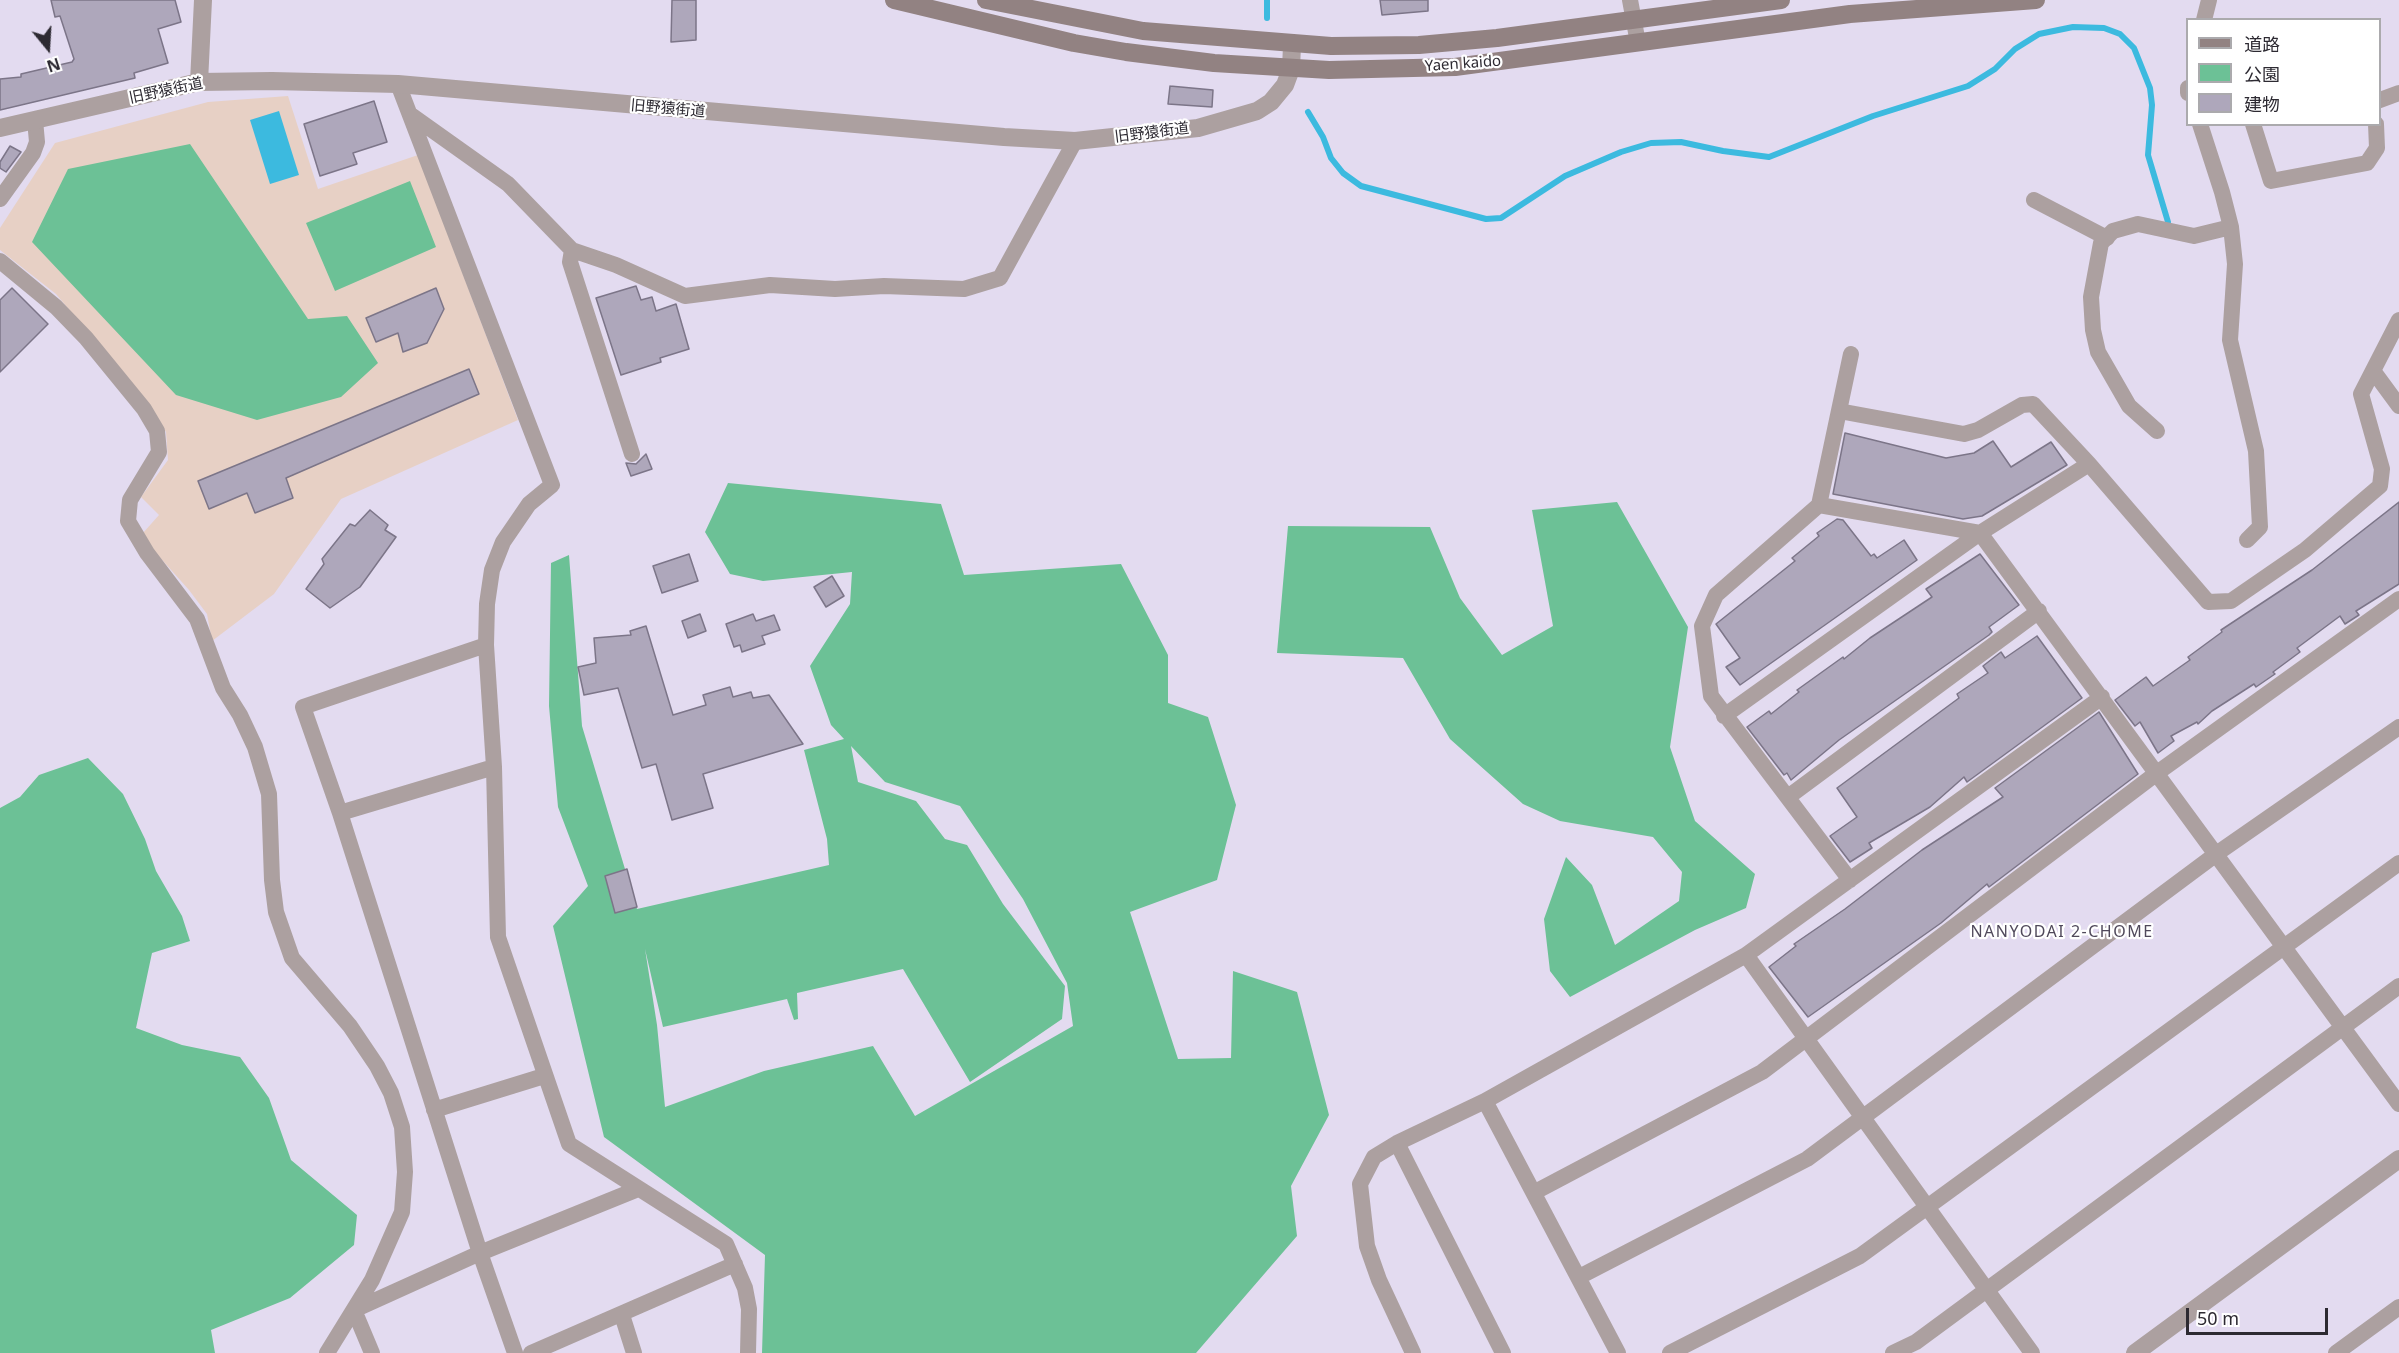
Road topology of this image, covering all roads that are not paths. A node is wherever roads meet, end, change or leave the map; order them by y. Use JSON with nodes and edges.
{"nodes":[{"id":1,"x":203,"y":0,"type":"edge"},
{"id":2,"x":894,"y":0,"type":"edge"},
{"id":3,"x":986,"y":0,"type":"edge"},
{"id":4,"x":1630,"y":0,"type":"edge"},
{"id":5,"x":1781,"y":0,"type":"edge"},
{"id":6,"x":2036,"y":0,"type":"edge"},
{"id":7,"x":2209,"y":0,"type":"edge"},
{"id":8,"x":2205,"y":18,"type":"edge"},
{"id":9,"x":1635,"y":20,"type":"junction"},
{"id":10,"x":1638,"y":43,"type":"junction"},
{"id":11,"x":1292,"y":45,"type":"junction"},
{"id":12,"x":1291,"y":69,"type":"junction"},
{"id":13,"x":200,"y":82,"type":"junction"},
{"id":14,"x":398,"y":84,"type":"junction"},
{"id":15,"x":2399,"y":93,"type":"edge"},
{"id":16,"x":2381,"y":99,"type":"edge"},
{"id":17,"x":411,"y":115,"type":"junction"},
{"id":18,"x":35,"y":120,"type":"junction"},
{"id":19,"x":2201,"y":126,"type":"edge"},
{"id":20,"x":2254,"y":126,"type":"edge"},
{"id":21,"x":2376,"y":126,"type":"edge"},
{"id":22,"x":0,"y":128,"type":"edge"},
{"id":23,"x":1076,"y":141,"type":"junction"},
{"id":24,"x":0,"y":200,"type":"edge"},
{"id":25,"x":2034,"y":200,"type":"dead end"},
{"id":26,"x":2231,"y":227,"type":"junction"},
{"id":27,"x":2107,"y":238,"type":"junction"},
{"id":28,"x":572,"y":250,"type":"junction"},
{"id":29,"x":0,"y":261,"type":"edge"},
{"id":30,"x":2399,"y":320,"type":"edge"},
{"id":31,"x":1851,"y":354,"type":"dead end"},
{"id":32,"x":2374,"y":372,"type":"junction"},
{"id":33,"x":2399,"y":406,"type":"edge"},
{"id":34,"x":1839,"y":411,"type":"junction"},
{"id":35,"x":2157,"y":431,"type":"dead end"},
{"id":36,"x":632,"y":454,"type":"dead end"},
{"id":37,"x":2089,"y":464,"type":"junction"},
{"id":38,"x":1819,"y":505,"type":"junction"},
{"id":39,"x":1980,"y":533,"type":"junction"},
{"id":40,"x":2247,"y":540,"type":"dead end"},
{"id":41,"x":2399,"y":599,"type":"edge"},
{"id":42,"x":2039,"y":611,"type":"junction"},
{"id":43,"x":486,"y":645,"type":"junction"},
{"id":44,"x":2102,"y":697,"type":"junction"},
{"id":45,"x":1724,"y":716,"type":"junction"},
{"id":46,"x":2399,"y":727,"type":"edge"},
{"id":47,"x":494,"y":767,"type":"junction"},
{"id":48,"x":2157,"y":773,"type":"junction"},
{"id":49,"x":1788,"y":797,"type":"junction"},
{"id":50,"x":340,"y":813,"type":"junction"},
{"id":51,"x":2216,"y":854,"type":"junction"},
{"id":52,"x":2399,"y":863,"type":"edge"},
{"id":53,"x":1850,"y":880,"type":"junction"},
{"id":54,"x":2284,"y":946,"type":"junction"},
{"id":55,"x":1746,"y":955,"type":"junction"},
{"id":56,"x":2399,"y":986,"type":"edge"},
{"id":57,"x":2343,"y":1027,"type":"junction"},
{"id":58,"x":1806,"y":1037,"type":"junction"},
{"id":59,"x":544,"y":1076,"type":"junction"},
{"id":60,"x":1485,"y":1101,"type":"junction"},
{"id":61,"x":2399,"y":1104,"type":"edge"},
{"id":62,"x":434,"y":1110,"type":"junction"},
{"id":63,"x":1862,"y":1116,"type":"junction"},
{"id":64,"x":1397,"y":1143,"type":"junction"},
{"id":65,"x":2399,"y":1159,"type":"edge"},
{"id":66,"x":638,"y":1189,"type":"junction"},
{"id":67,"x":1536,"y":1192,"type":"junction"},
{"id":68,"x":1927,"y":1207,"type":"junction"},
{"id":69,"x":480,"y":1254,"type":"junction"},
{"id":70,"x":735,"y":1264,"type":"junction"},
{"id":71,"x":1579,"y":1277,"type":"junction"},
{"id":72,"x":1986,"y":1288,"type":"junction"},
{"id":73,"x":2399,"y":1307,"type":"edge"},
{"id":74,"x":354,"y":1310,"type":"junction"},
{"id":75,"x":622,"y":1315,"type":"junction"},
{"id":76,"x":327,"y":1353,"type":"edge"},
{"id":77,"x":372,"y":1353,"type":"edge"},
{"id":78,"x":515,"y":1353,"type":"edge"},
{"id":79,"x":531,"y":1353,"type":"edge"},
{"id":80,"x":634,"y":1353,"type":"edge"},
{"id":81,"x":748,"y":1353,"type":"edge"},
{"id":82,"x":1413,"y":1353,"type":"edge"},
{"id":83,"x":1503,"y":1353,"type":"edge"},
{"id":84,"x":1618,"y":1353,"type":"edge"},
{"id":85,"x":1670,"y":1353,"type":"edge"},
{"id":86,"x":1893,"y":1353,"type":"edge"},
{"id":87,"x":2032,"y":1353,"type":"edge"},
{"id":88,"x":2135,"y":1353,"type":"edge"},
{"id":89,"x":2337,"y":1353,"type":"edge"}],
"edges":[{"from":1,"to":13,"type":"street"},
{"from":2,"to":12,"type":"main road","name":"Yaen kaido"},
{"from":3,"to":11,"type":"main road","name":"Yaen kaido"},
{"from":4,"to":9,"type":"street"},
{"from":5,"to":9,"type":"main road","name":"Yaen kaido"},
{"from":6,"to":10,"type":"main road","name":"Yaen kaido"},
{"from":7,"to":8,"type":"street"},
{"from":9,"to":10,"type":"street"},
{"from":9,"to":11,"type":"main road","name":"Yaen kaido"},
{"from":10,"to":12,"type":"main road","name":"Yaen kaido"},
{"from":11,"to":12,"type":"street","name":"旧野猿街道"},
{"from":12,"to":23,"type":"street","name":"旧野猿街道"},
{"from":13,"to":14,"type":"street","name":"旧野猿街道"},
{"from":13,"to":18,"type":"street","name":"旧野猿街道"},
{"from":14,"to":17,"type":"street"},
{"from":14,"to":23,"type":"street","name":"旧野猿街道"},
{"from":15,"to":16,"type":"street"},
{"from":17,"to":28,"type":"street"},
{"from":17,"to":43,"type":"street"},
{"from":18,"to":22,"type":"street","name":"旧野猿街道"},
{"from":18,"to":24,"type":"street"},
{"from":19,"to":26,"type":"street"},
{"from":20,"to":21,"type":"street"},
{"from":23,"to":28,"type":"street"},
{"from":25,"to":27,"type":"street"},
{"from":26,"to":27,"type":"street"},
{"from":26,"to":40,"type":"street"},
{"from":27,"to":35,"type":"street"},
{"from":28,"to":36,"type":"street"},
{"from":29,"to":74,"type":"street"},
{"from":30,"to":32,"type":"street"},
{"from":31,"to":34,"type":"street"},
{"from":32,"to":33,"type":"street"},
{"from":32,"to":37,"type":"street"},
{"from":34,"to":37,"type":"street"},
{"from":34,"to":38,"type":"street"},
{"from":37,"to":39,"type":"street"},
{"from":38,"to":39,"type":"street"},
{"from":38,"to":45,"type":"street"},
{"from":39,"to":42,"type":"street"},
{"from":39,"to":45,"type":"street"},
{"from":41,"to":48,"type":"street"},
{"from":42,"to":44,"type":"street"},
{"from":42,"to":49,"type":"street"},
{"from":43,"to":47,"type":"street"},
{"from":43,"to":50,"type":"street"},
{"from":44,"to":48,"type":"street"},
{"from":44,"to":53,"type":"street"},
{"from":45,"to":49,"type":"street"},
{"from":46,"to":51,"type":"street"},
{"from":47,"to":50,"type":"street"},
{"from":47,"to":59,"type":"street"},
{"from":48,"to":51,"type":"street"},
{"from":48,"to":58,"type":"street"},
{"from":49,"to":53,"type":"street"},
{"from":50,"to":62,"type":"street"},
{"from":51,"to":54,"type":"street"},
{"from":51,"to":63,"type":"street"},
{"from":52,"to":54,"type":"street"},
{"from":53,"to":55,"type":"street"},
{"from":54,"to":57,"type":"street"},
{"from":54,"to":68,"type":"street"},
{"from":55,"to":58,"type":"street"},
{"from":55,"to":60,"type":"street"},
{"from":56,"to":57,"type":"street"},
{"from":57,"to":61,"type":"street"},
{"from":57,"to":72,"type":"street"},
{"from":58,"to":63,"type":"street"},
{"from":58,"to":67,"type":"street"},
{"from":59,"to":62,"type":"street"},
{"from":59,"to":66,"type":"street"},
{"from":60,"to":64,"type":"street"},
{"from":60,"to":67,"type":"street"},
{"from":62,"to":69,"type":"street"},
{"from":63,"to":68,"type":"street"},
{"from":63,"to":71,"type":"street"},
{"from":64,"to":82,"type":"street"},
{"from":64,"to":83,"type":"street"},
{"from":65,"to":88,"type":"street"},
{"from":66,"to":69,"type":"street"},
{"from":66,"to":70,"type":"street"},
{"from":67,"to":71,"type":"street"},
{"from":68,"to":72,"type":"street"},
{"from":68,"to":85,"type":"street"},
{"from":69,"to":74,"type":"street"},
{"from":69,"to":78,"type":"street"},
{"from":70,"to":75,"type":"street"},
{"from":70,"to":81,"type":"street"},
{"from":71,"to":84,"type":"street"},
{"from":72,"to":86,"type":"street"},
{"from":72,"to":87,"type":"street"},
{"from":73,"to":89,"type":"street"},
{"from":74,"to":76,"type":"street"},
{"from":74,"to":77,"type":"street"},
{"from":75,"to":79,"type":"street"},
{"from":75,"to":80,"type":"street"}]}
